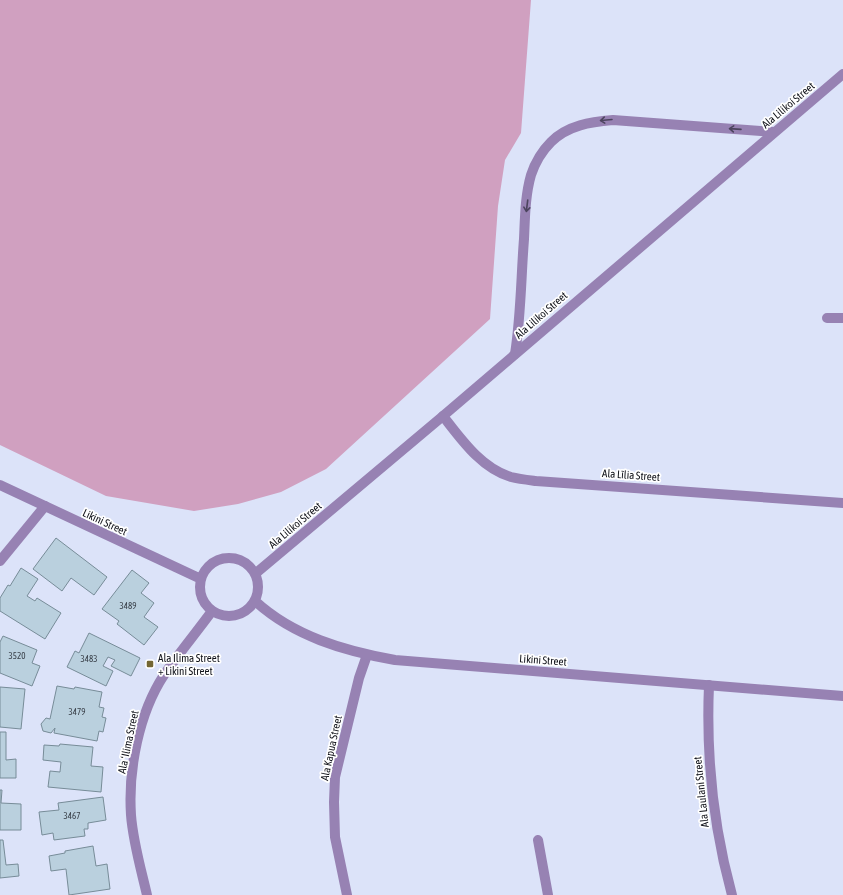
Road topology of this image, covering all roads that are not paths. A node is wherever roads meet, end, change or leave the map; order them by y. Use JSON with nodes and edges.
{"nodes":[{"id":1,"x":843,"y":74,"type":"edge"},
{"id":2,"x":774,"y":132,"type":"junction"},
{"id":3,"x":827,"y":318,"type":"dead end"},
{"id":4,"x":843,"y":318,"type":"edge"},
{"id":5,"x":515,"y":354,"type":"junction"},
{"id":6,"x":443,"y":416,"type":"junction"},
{"id":7,"x":0,"y":485,"type":"edge"},
{"id":8,"x":843,"y":503,"type":"edge"},
{"id":9,"x":45,"y":506,"type":"junction"},
{"id":10,"x":0,"y":561,"type":"edge"},
{"id":11,"x":255,"y":574,"type":"junction"},
{"id":12,"x":201,"y":579,"type":"junction"},
{"id":13,"x":255,"y":601,"type":"junction"},
{"id":14,"x":212,"y":612,"type":"junction"},
{"id":15,"x":367,"y":655,"type":"junction"},
{"id":16,"x":709,"y":685,"type":"junction"},
{"id":17,"x":843,"y":696,"type":"edge"},
{"id":18,"x":538,"y":840,"type":"dead end"},
{"id":19,"x":147,"y":895,"type":"edge"},
{"id":20,"x":347,"y":895,"type":"edge"},
{"id":21,"x":548,"y":895,"type":"edge"},
{"id":22,"x":732,"y":895,"type":"edge"}],
"edges":[{"from":1,"to":2,"type":"street","name":"Ala Lilikoi Street"},
{"from":2,"to":5,"type":"street","name":"Ala Lilikoi Street"},
{"from":2,"to":5,"type":"street","one_way":true},
{"from":3,"to":4,"type":"street"},
{"from":5,"to":6,"type":"street","name":"Ala Lilikoi Street"},
{"from":6,"to":8,"type":"street","name":"Ala Līlia Street"},
{"from":6,"to":11,"type":"street","name":"Ala Lilikoi Street"},
{"from":7,"to":9,"type":"street","name":"Likini Street"},
{"from":9,"to":10,"type":"street"},
{"from":9,"to":12,"type":"street","name":"Likini Street"},
{"from":11,"to":12,"type":"street"},
{"from":11,"to":13,"type":"street"},
{"from":12,"to":14,"type":"street"},
{"from":13,"to":14,"type":"street"},
{"from":13,"to":15,"type":"street","name":"Likini Street"},
{"from":14,"to":19,"type":"street","name":"Ala ʻIlima Street"},
{"from":15,"to":16,"type":"street","name":"Likini Street"},
{"from":15,"to":20,"type":"street","name":"Ala Kapua Street"},
{"from":16,"to":17,"type":"street","name":"Likini Street"},
{"from":16,"to":22,"type":"street","name":"Ala Laulani Street"},
{"from":18,"to":21,"type":"street"}]}
